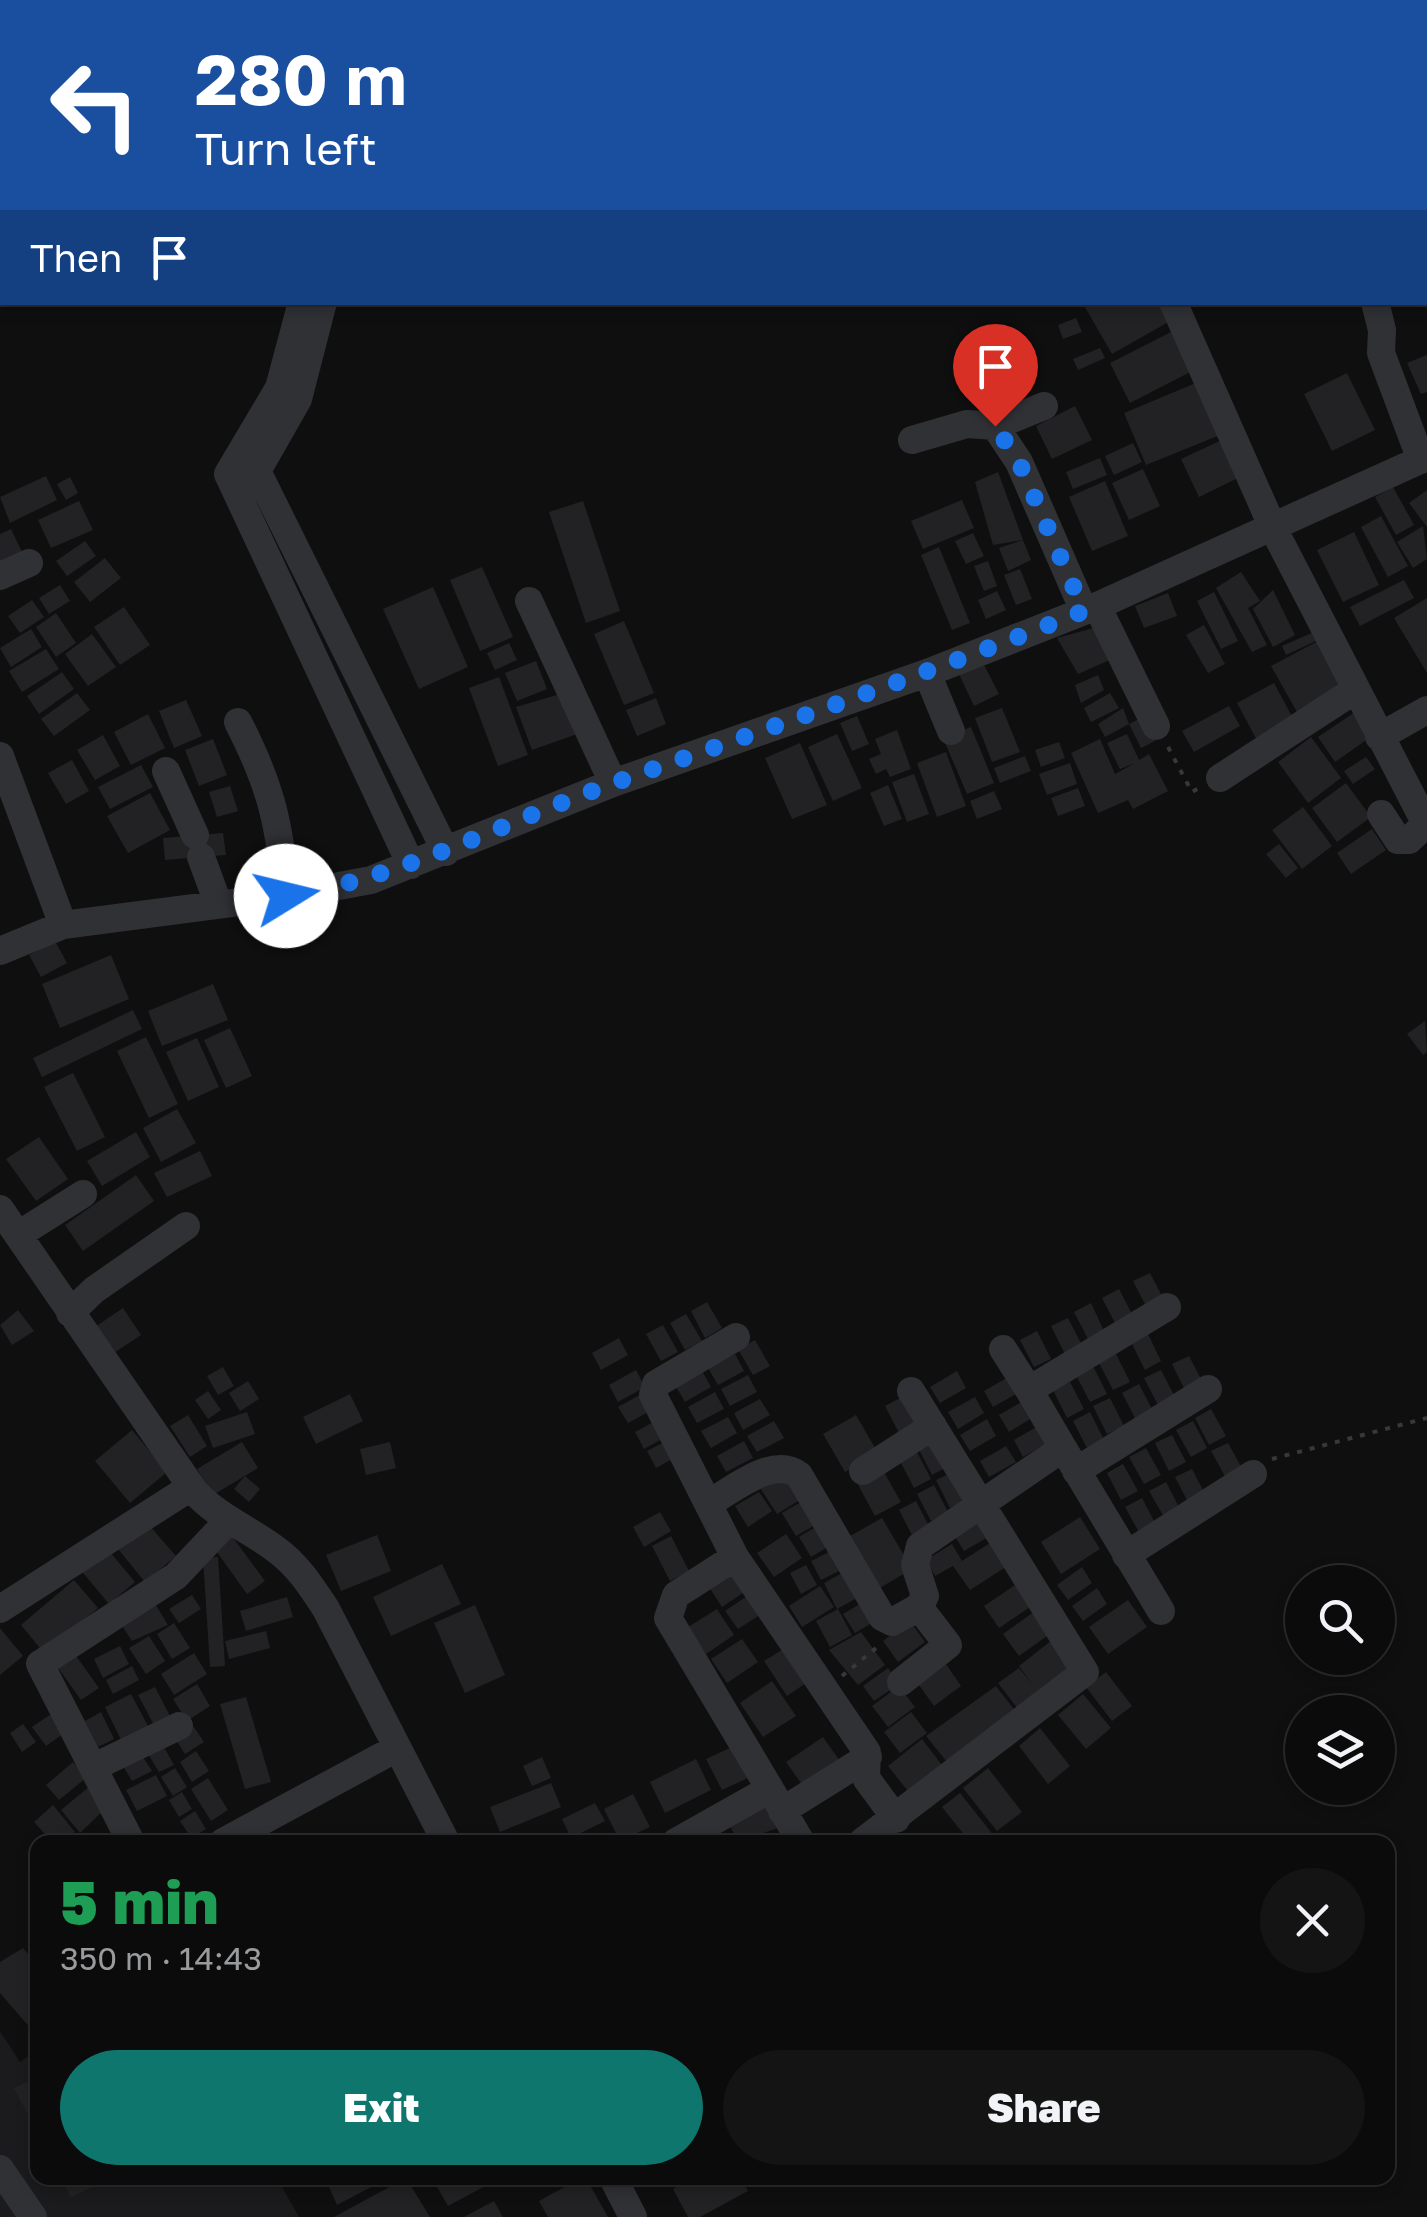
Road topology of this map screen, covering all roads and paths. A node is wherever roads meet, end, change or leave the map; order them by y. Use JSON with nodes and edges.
{"nodes":[{"id":1,"x":301,"y":305,"type":"edge"},
{"id":2,"x":322,"y":305,"type":"edge"},
{"id":3,"x":1174,"y":305,"type":"edge"},
{"id":4,"x":1376,"y":305,"type":"edge"},
{"id":5,"x":1044,"y":406,"type":"dead end"},
{"id":6,"x":995,"y":426,"type":"junction"},
{"id":7,"x":912,"y":440,"type":"dead end"},
{"id":8,"x":1424,"y":458,"type":"edge"},
{"id":9,"x":1273,"y":528,"type":"junction"},
{"id":10,"x":29,"y":563,"type":"dead end"},
{"id":11,"x":0,"y":576,"type":"edge"},
{"id":12,"x":528,"y":600,"type":"dead end"},
{"id":13,"x":1090,"y":608,"type":"junction"},
{"id":14,"x":927,"y":673,"type":"junction"},
{"id":15,"x":1355,"y":690,"type":"junction"},
{"id":16,"x":1427,"y":710,"type":"edge"},
{"id":17,"x":238,"y":722,"type":"dead end"},
{"id":18,"x":1156,"y":726,"type":"joint"},
{"id":19,"x":951,"y":732,"type":"dead end"},
{"id":20,"x":1379,"y":737,"type":"junction"},
{"id":21,"x":0,"y":756,"type":"edge"},
{"id":22,"x":166,"y":770,"type":"dead end"},
{"id":23,"x":1220,"y":778,"type":"joint"},
{"id":24,"x":614,"y":783,"type":"junction"},
{"id":25,"x":1381,"y":814,"type":"dead end"},
{"id":26,"x":1427,"y":824,"type":"edge"},
{"id":27,"x":446,"y":852,"type":"junction"},
{"id":28,"x":411,"y":865,"type":"junction"},
{"id":29,"x":286,"y":896,"type":"junction"},
{"id":30,"x":218,"y":903,"type":"junction"},
{"id":31,"x":63,"y":926,"type":"junction"},
{"id":32,"x":0,"y":951,"type":"edge"},
{"id":33,"x":83,"y":1194,"type":"dead end"},
{"id":34,"x":0,"y":1209,"type":"edge"},
{"id":35,"x":186,"y":1226,"type":"dead end"},
{"id":36,"x":18,"y":1235,"type":"junction"},
{"id":37,"x":1167,"y":1306,"type":"dead end"},
{"id":38,"x":70,"y":1313,"type":"junction"},
{"id":39,"x":736,"y":1338,"type":"dead end"},
{"id":40,"x":1003,"y":1349,"type":"dead end"},
{"id":41,"x":1208,"y":1389,"type":"dead end"},
{"id":42,"x":1029,"y":1390,"type":"junction"},
{"id":43,"x":912,"y":1392,"type":"dead end"},
{"id":44,"x":1427,"y":1418,"type":"edge"},
{"id":45,"x":933,"y":1426,"type":"junction"},
{"id":46,"x":1069,"y":1459,"type":"junction"},
{"id":47,"x":1262,"y":1467,"type":"joint"},
{"id":48,"x":864,"y":1471,"type":"dead end"},
{"id":49,"x":191,"y":1486,"type":"junction"},
{"id":50,"x":708,"y":1503,"type":"junction"},
{"id":51,"x":981,"y":1504,"type":"junction"},
{"id":52,"x":228,"y":1521,"type":"junction"},
{"id":53,"x":1126,"y":1554,"type":"junction"},
{"id":54,"x":735,"y":1557,"type":"junction"},
{"id":55,"x":0,"y":1609,"type":"edge"},
{"id":56,"x":1161,"y":1611,"type":"dead end"},
{"id":57,"x":912,"y":1612,"type":"junction"},
{"id":58,"x":901,"y":1682,"type":"dead end"},
{"id":59,"x":824,"y":1691,"type":"junction"},
{"id":60,"x":179,"y":1726,"type":"dead end"},
{"id":61,"x":397,"y":1748,"type":"junction"},
{"id":62,"x":868,"y":1757,"type":"junction"},
{"id":63,"x":94,"y":1767,"type":"junction"},
{"id":64,"x":776,"y":1800,"type":"junction"},
{"id":65,"x":896,"y":1819,"type":"junction"},
{"id":66,"x":128,"y":1835,"type":"edge"},
{"id":67,"x":236,"y":1835,"type":"edge"},
{"id":68,"x":442,"y":1835,"type":"edge"},
{"id":69,"x":693,"y":1835,"type":"edge"},
{"id":70,"x":797,"y":1835,"type":"edge"},
{"id":71,"x":872,"y":1835,"type":"edge"},
{"id":72,"x":0,"y":2169,"type":"edge"},
{"id":73,"x":617,"y":2185,"type":"edge"},
{"id":74,"x":33,"y":2217,"type":"edge"},
{"id":75,"x":634,"y":2217,"type":"edge"}],
"edges":[{"from":1,"to":28,"type":"street"},
{"from":2,"to":27,"type":"street"},
{"from":3,"to":9,"type":"street"},
{"from":4,"to":8,"type":"street"},
{"from":5,"to":6,"type":"street"},
{"from":6,"to":7,"type":"street"},
{"from":6,"to":13,"type":"street"},
{"from":8,"to":9,"type":"street"},
{"from":9,"to":13,"type":"street"},
{"from":9,"to":15,"type":"street"},
{"from":10,"to":11,"type":"street"},
{"from":12,"to":24,"type":"street"},
{"from":13,"to":14,"type":"street"},
{"from":13,"to":18,"type":"street"},
{"from":14,"to":19,"type":"street"},
{"from":14,"to":24,"type":"street"},
{"from":15,"to":20,"type":"street"},
{"from":15,"to":23,"type":"street"},
{"from":16,"to":20,"type":"street"},
{"from":17,"to":29,"type":"street"},
{"from":18,"to":23,"type":"path"},
{"from":20,"to":26,"type":"street"},
{"from":21,"to":31,"type":"street"},
{"from":22,"to":30,"type":"street"},
{"from":24,"to":27,"type":"street"},
{"from":25,"to":26,"type":"street"},
{"from":27,"to":28,"type":"street"},
{"from":28,"to":29,"type":"street"},
{"from":29,"to":30,"type":"street"},
{"from":30,"to":31,"type":"street"},
{"from":31,"to":32,"type":"street"},
{"from":33,"to":36,"type":"street"},
{"from":34,"to":36,"type":"street"},
{"from":35,"to":38,"type":"street"},
{"from":36,"to":38,"type":"street"},
{"from":37,"to":42,"type":"street"},
{"from":38,"to":49,"type":"street"},
{"from":39,"to":50,"type":"street"},
{"from":40,"to":42,"type":"street"},
{"from":41,"to":46,"type":"street"},
{"from":42,"to":46,"type":"street"},
{"from":43,"to":45,"type":"street"},
{"from":44,"to":47,"type":"path"},
{"from":45,"to":48,"type":"street"},
{"from":45,"to":51,"type":"street"},
{"from":46,"to":51,"type":"street"},
{"from":46,"to":53,"type":"street"},
{"from":47,"to":53,"type":"street"},
{"from":49,"to":52,"type":"street"},
{"from":49,"to":55,"type":"street"},
{"from":50,"to":54,"type":"street"},
{"from":50,"to":57,"type":"street"},
{"from":51,"to":57,"type":"street"},
{"from":51,"to":65,"type":"street"},
{"from":52,"to":61,"type":"street"},
{"from":52,"to":63,"type":"street"},
{"from":53,"to":56,"type":"street"},
{"from":54,"to":59,"type":"street"},
{"from":54,"to":64,"type":"street"},
{"from":57,"to":58,"type":"street"},
{"from":57,"to":59,"type":"path"},
{"from":59,"to":62,"type":"street"},
{"from":60,"to":63,"type":"street"},
{"from":61,"to":67,"type":"street"},
{"from":61,"to":68,"type":"street"},
{"from":62,"to":64,"type":"street"},
{"from":62,"to":65,"type":"street"},
{"from":63,"to":66,"type":"street"},
{"from":64,"to":69,"type":"street"},
{"from":64,"to":70,"type":"street"},
{"from":65,"to":71,"type":"street"},
{"from":72,"to":74,"type":"street"},
{"from":73,"to":75,"type":"street"}]}
